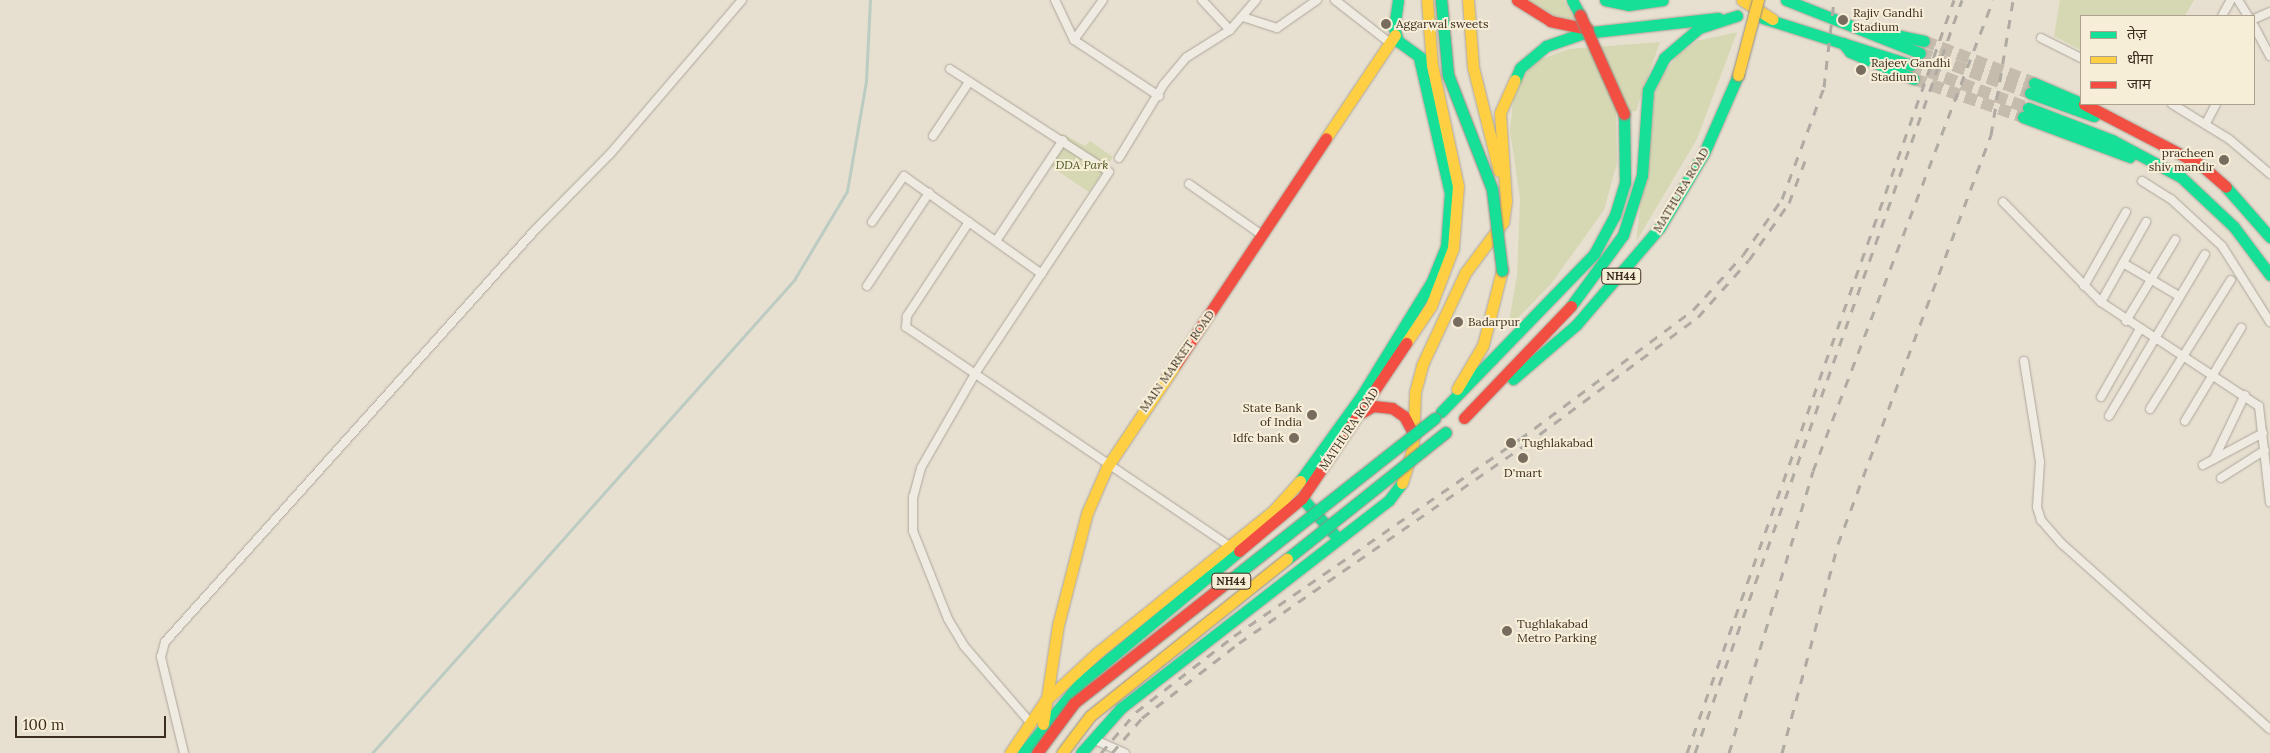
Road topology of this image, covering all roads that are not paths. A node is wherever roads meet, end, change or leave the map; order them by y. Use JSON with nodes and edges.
{"nodes":[{"id":1,"x":742,"y":0,"type":"edge"},
{"id":2,"x":1055,"y":0,"type":"edge"},
{"id":3,"x":1102,"y":0,"type":"edge"},
{"id":4,"x":1202,"y":0,"type":"edge"},
{"id":5,"x":1256,"y":0,"type":"edge"},
{"id":6,"x":1317,"y":0,"type":"edge"},
{"id":7,"x":1335,"y":0,"type":"edge"},
{"id":8,"x":1427,"y":0,"type":"edge"},
{"id":9,"x":1441,"y":0,"type":"edge"},
{"id":10,"x":1468,"y":0,"type":"edge"},
{"id":11,"x":1517,"y":0,"type":"edge"},
{"id":12,"x":1572,"y":0,"type":"edge"},
{"id":13,"x":1604,"y":0,"type":"edge"},
{"id":14,"x":1663,"y":0,"type":"edge"},
{"id":15,"x":1742,"y":0,"type":"edge"},
{"id":16,"x":1758,"y":0,"type":"edge"},
{"id":17,"x":1786,"y":0,"type":"edge"},
{"id":18,"x":1794,"y":0,"type":"edge"},
{"id":19,"x":2231,"y":0,"type":"edge"},
{"id":20,"x":2238,"y":0,"type":"edge"},
{"id":21,"x":1395,"y":2,"type":"edge"},
{"id":22,"x":1808,"y":10,"type":"junction"},
{"id":23,"x":2270,"y":12,"type":"edge"},
{"id":24,"x":1819,"y":15,"type":"junction"},
{"id":25,"x":2223,"y":15,"type":"edge"},
{"id":26,"x":2247,"y":15,"type":"edge"},
{"id":27,"x":1736,"y":16,"type":"junction"},
{"id":28,"x":1243,"y":17,"type":"junction"},
{"id":29,"x":1772,"y":19,"type":"junction"},
{"id":30,"x":2255,"y":19,"type":"edge"},
{"id":31,"x":1849,"y":26,"type":"junction"},
{"id":32,"x":1603,"y":29,"type":"junction"},
{"id":33,"x":1230,"y":30,"type":"junction"},
{"id":34,"x":2255,"y":30,"type":"edge"},
{"id":35,"x":1814,"y":32,"type":"junction"},
{"id":36,"x":2041,"y":38,"type":"dead end"},
{"id":37,"x":1393,"y":39,"type":"junction"},
{"id":38,"x":1074,"y":40,"type":"junction"},
{"id":39,"x":1842,"y":41,"type":"junction"},
{"id":40,"x":1924,"y":41,"type":"tunnel mouth"},
{"id":41,"x":1920,"y":53,"type":"tunnel mouth"},
{"id":42,"x":2270,"y":56,"type":"edge"},
{"id":43,"x":1420,"y":58,"type":"junction"},
{"id":44,"x":2080,"y":58,"type":"edge"},
{"id":45,"x":1432,"y":65,"type":"junction"},
{"id":46,"x":1911,"y":65,"type":"tunnel mouth"},
{"id":47,"x":950,"y":69,"type":"dead end"},
{"id":48,"x":1914,"y":79,"type":"tunnel mouth"},
{"id":49,"x":969,"y":82,"type":"junction"},
{"id":50,"x":1159,"y":96,"type":"junction"},
{"id":51,"x":2080,"y":102,"type":"edge"},
{"id":52,"x":2087,"y":105,"type":"edge"},
{"id":53,"x":2174,"y":105,"type":"edge"},
{"id":54,"x":2215,"y":105,"type":"edge"},
{"id":55,"x":2025,"y":113,"type":"tunnel mouth"},
{"id":56,"x":2206,"y":123,"type":"junction"},
{"id":57,"x":933,"y":136,"type":"dead end"},
{"id":58,"x":2156,"y":138,"type":"junction"},
{"id":59,"x":1063,"y":140,"type":"junction"},
{"id":60,"x":1119,"y":158,"type":"dead end"},
{"id":61,"x":2270,"y":174,"type":"edge"},
{"id":62,"x":2142,"y":181,"type":"dead end"},
{"id":63,"x":1189,"y":184,"type":"dead end"},
{"id":64,"x":1504,"y":185,"type":"junction"},
{"id":65,"x":929,"y":193,"type":"junction"},
{"id":66,"x":2003,"y":202,"type":"dead end"},
{"id":67,"x":2126,"y":212,"type":"dead end"},
{"id":68,"x":872,"y":222,"type":"dead end"},
{"id":69,"x":970,"y":222,"type":"junction"},
{"id":70,"x":2146,"y":222,"type":"dead end"},
{"id":71,"x":1262,"y":235,"type":"junction"},
{"id":72,"x":2270,"y":237,"type":"edge"},
{"id":73,"x":2175,"y":240,"type":"dead end"},
{"id":74,"x":996,"y":241,"type":"junction"},
{"id":75,"x":2204,"y":254,"type":"dead end"},
{"id":76,"x":2123,"y":263,"type":"junction"},
{"id":77,"x":1042,"y":274,"type":"junction"},
{"id":78,"x":2270,"y":275,"type":"edge"},
{"id":79,"x":2152,"y":279,"type":"junction"},
{"id":80,"x":2231,"y":280,"type":"dead end"},
{"id":81,"x":867,"y":286,"type":"dead end"},
{"id":82,"x":2084,"y":286,"type":"junction"},
{"id":83,"x":2179,"y":296,"type":"junction"},
{"id":84,"x":2101,"y":302,"type":"junction"},
{"id":85,"x":2126,"y":321,"type":"junction"},
{"id":86,"x":2270,"y":322,"type":"edge"},
{"id":87,"x":2241,"y":328,"type":"dead end"},
{"id":88,"x":2140,"y":329,"type":"junction"},
{"id":89,"x":2154,"y":338,"type":"junction"},
{"id":90,"x":2183,"y":355,"type":"junction"},
{"id":91,"x":2024,"y":361,"type":"dead end"},
{"id":92,"x":975,"y":374,"type":"junction"},
{"id":93,"x":2213,"y":374,"type":"junction"},
{"id":94,"x":2245,"y":395,"type":"junction"},
{"id":95,"x":2101,"y":397,"type":"dead end"},
{"id":96,"x":2150,"y":409,"type":"dead end"},
{"id":97,"x":1441,"y":412,"type":"junction"},
{"id":98,"x":2109,"y":416,"type":"dead end"},
{"id":99,"x":1355,"y":418,"type":"junction"},
{"id":100,"x":1464,"y":418,"type":"junction"},
{"id":101,"x":2185,"y":421,"type":"dead end"},
{"id":102,"x":2263,"y":432,"type":"junction"},
{"id":103,"x":1414,"y":441,"type":"junction"},
{"id":104,"x":2265,"y":450,"type":"junction"},
{"id":105,"x":2214,"y":459,"type":"junction"},
{"id":106,"x":2203,"y":465,"type":"dead end"},
{"id":107,"x":1107,"y":467,"type":"junction"},
{"id":108,"x":2220,"y":478,"type":"dead end"},
{"id":109,"x":1302,"y":498,"type":"junction"},
{"id":110,"x":2270,"y":502,"type":"edge"},
{"id":111,"x":1339,"y":539,"type":"junction"},
{"id":112,"x":1231,"y":547,"type":"junction"},
{"id":113,"x":1045,"y":701,"type":"junction"},
{"id":114,"x":1029,"y":721,"type":"junction"},
{"id":115,"x":1043,"y":724,"type":"junction"},
{"id":116,"x":2270,"y":729,"type":"edge"},
{"id":117,"x":1093,"y":739,"type":"junction"},
{"id":118,"x":1119,"y":752,"type":"edge"},
{"id":119,"x":184,"y":753,"type":"edge"},
{"id":120,"x":1010,"y":753,"type":"edge"},
{"id":121,"x":1023,"y":753,"type":"edge"},
{"id":122,"x":1036,"y":753,"type":"edge"},
{"id":123,"x":1062,"y":753,"type":"edge"},
{"id":124,"x":1081,"y":753,"type":"edge"}],
"edges":[{"from":1,"to":119,"type":"street"},
{"from":2,"to":38,"type":"street"},
{"from":3,"to":38,"type":"street"},
{"from":4,"to":33,"type":"street"},
{"from":5,"to":28,"type":"street"},
{"from":6,"to":28,"type":"street"},
{"from":7,"to":37,"type":"street"},
{"from":8,"to":45,"type":"main road","name":"MATHURA ROAD"},
{"from":9,"to":97,"type":"main road","number":"NH44","bridge":true},
{"from":10,"to":64,"type":"main road"},
{"from":11,"to":32,"type":"main road"},
{"from":12,"to":97,"type":"main road","bridge":true},
{"from":13,"to":14,"type":"main road"},
{"from":15,"to":29,"type":"main road"},
{"from":16,"to":100,"type":"main road","name":"MATHURA ROAD","number":"NH44","bridge":true},
{"from":17,"to":22,"type":"main road"},
{"from":18,"to":22,"type":"main road"},
{"from":19,"to":25,"type":"street"},
{"from":20,"to":26,"type":"street"},
{"from":21,"to":37,"type":"main road"},
{"from":22,"to":24,"type":"main road"},
{"from":23,"to":30,"type":"street"},
{"from":24,"to":31,"type":"main road"},
{"from":24,"to":35,"type":"main road"},
{"from":27,"to":29,"type":"main road"},
{"from":27,"to":32,"type":"main road"},
{"from":27,"to":100,"type":"main road"},
{"from":28,"to":33,"type":"street"},
{"from":29,"to":35,"type":"main road"},
{"from":31,"to":40,"type":"main road"},
{"from":31,"to":41,"type":"main road"},
{"from":32,"to":64,"type":"main road"},
{"from":33,"to":50,"type":"street"},
{"from":34,"to":42,"type":"street"},
{"from":35,"to":39,"type":"main road"},
{"from":36,"to":44,"type":"street"},
{"from":37,"to":43,"type":"main road"},
{"from":37,"to":71,"type":"main road","name":"MAIN MARKET ROAD"},
{"from":38,"to":50,"type":"street"},
{"from":39,"to":46,"type":"main road"},
{"from":39,"to":48,"type":"main road"},
{"from":43,"to":45,"type":"main road"},
{"from":43,"to":112,"type":"main road"},
{"from":45,"to":99,"type":"main road","name":"MATHURA ROAD"},
{"from":47,"to":49,"type":"street"},
{"from":49,"to":57,"type":"street"},
{"from":49,"to":59,"type":"street"},
{"from":50,"to":60,"type":"street"},
{"from":51,"to":58,"type":"main road"},
{"from":52,"to":58,"type":"main road"},
{"from":53,"to":56,"type":"street"},
{"from":54,"to":56,"type":"street"},
{"from":55,"to":78,"type":"main road"},
{"from":56,"to":61,"type":"street"},
{"from":58,"to":72,"type":"main road"},
{"from":59,"to":74,"type":"street"},
{"from":59,"to":77,"type":"street"},
{"from":62,"to":86,"type":"street"},
{"from":63,"to":71,"type":"street"},
{"from":64,"to":103,"type":"main road"},
{"from":65,"to":68,"type":"street"},
{"from":65,"to":69,"type":"street"},
{"from":65,"to":81,"type":"street"},
{"from":66,"to":82,"type":"street"},
{"from":67,"to":82,"type":"street"},
{"from":69,"to":74,"type":"street"},
{"from":69,"to":92,"type":"street"},
{"from":70,"to":76,"type":"street"},
{"from":71,"to":107,"type":"main road","name":"MAIN MARKET ROAD"},
{"from":73,"to":79,"type":"street"},
{"from":74,"to":77,"type":"street"},
{"from":75,"to":83,"type":"street"},
{"from":76,"to":79,"type":"street"},
{"from":76,"to":84,"type":"street"},
{"from":77,"to":92,"type":"street"},
{"from":79,"to":83,"type":"street"},
{"from":79,"to":85,"type":"street"},
{"from":80,"to":90,"type":"street"},
{"from":82,"to":84,"type":"street"},
{"from":83,"to":89,"type":"street"},
{"from":84,"to":85,"type":"street"},
{"from":85,"to":88,"type":"street"},
{"from":87,"to":93,"type":"street"},
{"from":88,"to":89,"type":"street"},
{"from":88,"to":95,"type":"street"},
{"from":89,"to":90,"type":"street"},
{"from":89,"to":98,"type":"street"},
{"from":90,"to":93,"type":"street"},
{"from":90,"to":96,"type":"street"},
{"from":91,"to":116,"type":"street"},
{"from":92,"to":107,"type":"street"},
{"from":92,"to":114,"type":"street"},
{"from":93,"to":94,"type":"street"},
{"from":93,"to":101,"type":"street"},
{"from":94,"to":102,"type":"street"},
{"from":94,"to":105,"type":"street"},
{"from":97,"to":122,"type":"main road","number":"NH44","bridge":true},
{"from":99,"to":103,"type":"main road"},
{"from":99,"to":109,"type":"main road","name":"MATHURA ROAD"},
{"from":100,"to":123,"type":"main road","name":"MATHURA ROAD","number":"NH44","bridge":true},
{"from":102,"to":104,"type":"street"},
{"from":102,"to":105,"type":"street"},
{"from":103,"to":111,"type":"main road"},
{"from":104,"to":108,"type":"street"},
{"from":104,"to":110,"type":"street"},
{"from":105,"to":106,"type":"street"},
{"from":107,"to":112,"type":"street"},
{"from":107,"to":113,"type":"main road","name":"MAIN MARKET ROAD"},
{"from":109,"to":111,"type":"main road"},
{"from":109,"to":115,"type":"main road","name":"MATHURA ROAD"},
{"from":111,"to":117,"type":"main road"},
{"from":112,"to":113,"type":"main road"},
{"from":113,"to":114,"type":"main road"},
{"from":113,"to":115,"type":"main road","name":"MAIN MARKET ROAD"},
{"from":114,"to":120,"type":"main road"},
{"from":115,"to":121,"type":"main road","name":"MATHURA ROAD"},
{"from":117,"to":118,"type":"street"},
{"from":117,"to":124,"type":"main road"}]}
